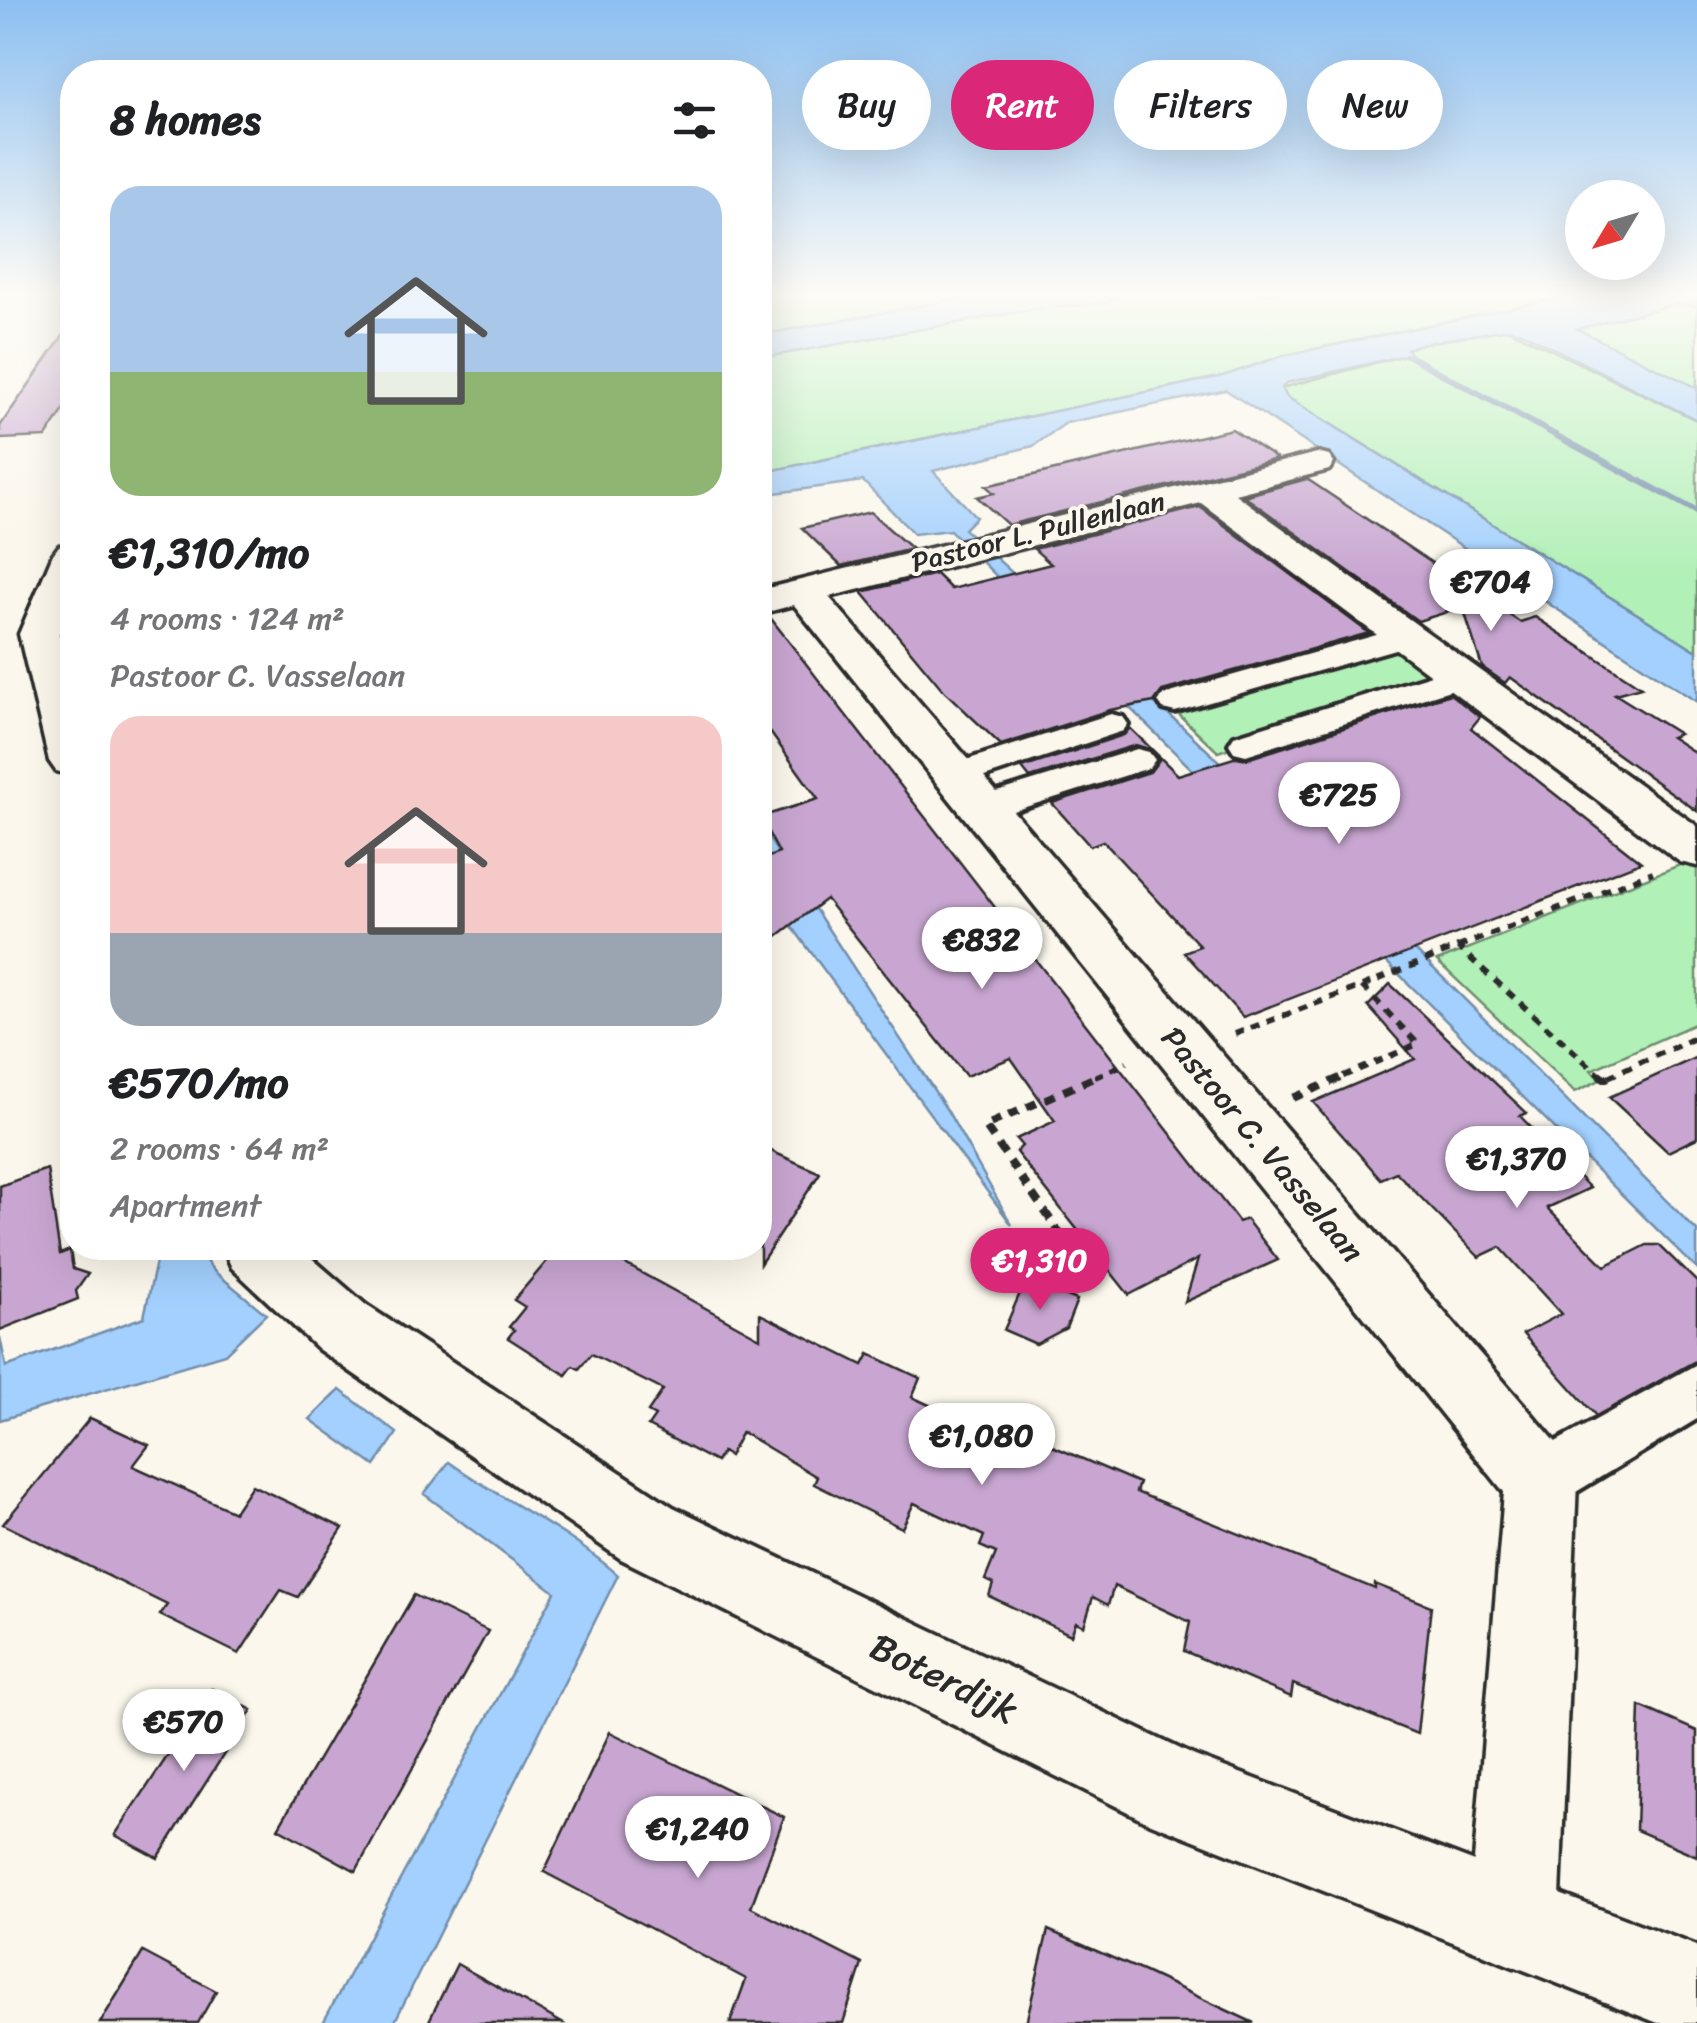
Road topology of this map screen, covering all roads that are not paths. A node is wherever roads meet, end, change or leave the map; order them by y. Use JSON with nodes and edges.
{"nodes":[{"id":1,"x":1317,"y":463,"type":"dead end"},
{"id":2,"x":1206,"y":490,"type":"junction"},
{"id":3,"x":60,"y":583,"type":"edge"},
{"id":4,"x":781,"y":596,"type":"edge"},
{"id":5,"x":1405,"y":636,"type":"junction"},
{"id":6,"x":1460,"y":676,"type":"junction"},
{"id":7,"x":1174,"y":702,"type":"dead end"},
{"id":8,"x":60,"y":714,"type":"edge"},
{"id":9,"x":1111,"y":724,"type":"dead end"},
{"id":10,"x":1246,"y":744,"type":"dead end"},
{"id":11,"x":1138,"y":760,"type":"dead end"},
{"id":12,"x":970,"y":792,"type":"junction"},
{"id":13,"x":1697,"y":850,"type":"edge"},
{"id":14,"x":268,"y":1260,"type":"edge"},
{"id":15,"x":1697,"y":1390,"type":"edge"},
{"id":16,"x":1541,"y":1482,"type":"junction"},
{"id":17,"x":1514,"y":1922,"type":"junction"},
{"id":18,"x":1697,"y":1992,"type":"edge"}],
"edges":[{"from":1,"to":2,"type":"street","name":"Pastoor L. Pullenlaan"},
{"from":2,"to":4,"type":"street","name":"Pastoor L. Pullenlaan"},
{"from":2,"to":5,"type":"street"},
{"from":3,"to":8,"type":"street"},
{"from":4,"to":12,"type":"street","name":"Pastoor C. Vasselaan"},
{"from":5,"to":6,"type":"street"},
{"from":5,"to":7,"type":"street"},
{"from":6,"to":10,"type":"street"},
{"from":6,"to":13,"type":"street"},
{"from":9,"to":12,"type":"street"},
{"from":11,"to":12,"type":"street"},
{"from":12,"to":16,"type":"street","name":"Pastoor C. Vasselaan"},
{"from":14,"to":17,"type":"street","name":"Boterdijk"},
{"from":15,"to":16,"type":"street"},
{"from":16,"to":17,"type":"street"},
{"from":17,"to":18,"type":"street","name":"Boterdijk"}]}
